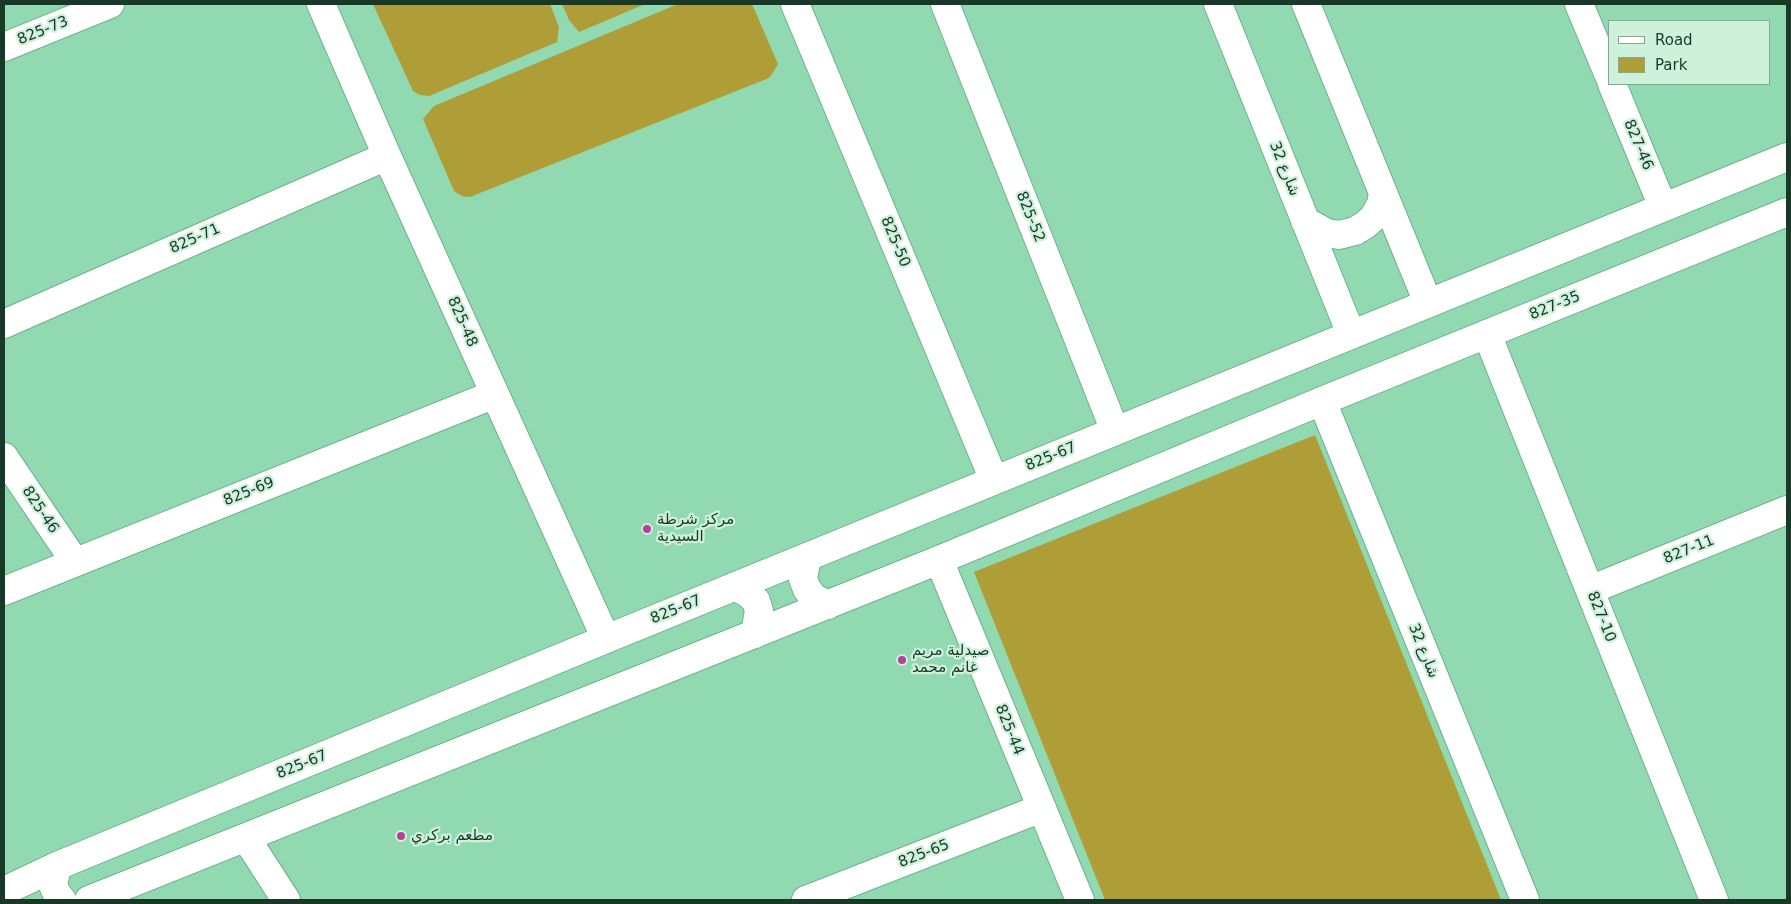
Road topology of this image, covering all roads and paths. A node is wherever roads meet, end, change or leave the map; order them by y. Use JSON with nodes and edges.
{"nodes":[{"id":1,"x":110,"y":4,"type":"edge"},
{"id":2,"x":321,"y":4,"type":"edge"},
{"id":3,"x":795,"y":4,"type":"edge"},
{"id":4,"x":944,"y":4,"type":"edge"},
{"id":5,"x":1218,"y":4,"type":"edge"},
{"id":6,"x":1306,"y":4,"type":"edge"},
{"id":7,"x":1579,"y":4,"type":"edge"},
{"id":8,"x":4,"y":47,"type":"edge"},
{"id":9,"x":1608,"y":73,"type":"edge"},
{"id":10,"x":1612,"y":85,"type":"edge"},
{"id":11,"x":387,"y":156,"type":"junction"},
{"id":12,"x":1787,"y":157,"type":"edge"},
{"id":13,"x":1383,"y":193,"type":"junction"},
{"id":14,"x":1664,"y":207,"type":"junction"},
{"id":15,"x":1787,"y":212,"type":"edge"},
{"id":16,"x":1305,"y":220,"type":"junction"},
{"id":17,"x":1428,"y":303,"type":"junction"},
{"id":18,"x":4,"y":324,"type":"edge"},
{"id":19,"x":1351,"y":334,"type":"junction"},
{"id":20,"x":1487,"y":334,"type":"junction"},
{"id":21,"x":495,"y":394,"type":"junction"},
{"id":22,"x":1322,"y":401,"type":"junction"},
{"id":23,"x":1115,"y":431,"type":"junction"},
{"id":24,"x":4,"y":457,"type":"edge"},
{"id":25,"x":994,"y":480,"type":"junction"},
{"id":26,"x":1787,"y":510,"type":"edge"},
{"id":27,"x":807,"y":557,"type":"junction"},
{"id":28,"x":939,"y":560,"type":"junction"},
{"id":29,"x":75,"y":562,"type":"junction"},
{"id":30,"x":735,"y":586,"type":"junction"},
{"id":31,"x":1590,"y":590,"type":"junction"},
{"id":32,"x":4,"y":591,"type":"edge"},
{"id":33,"x":828,"y":604,"type":"junction"},
{"id":34,"x":755,"y":634,"type":"junction"},
{"id":35,"x":606,"y":639,"type":"junction"},
{"id":36,"x":1042,"y":808,"type":"junction"},
{"id":37,"x":246,"y":838,"type":"junction"},
{"id":38,"x":57,"y":866,"type":"junction"},
{"id":39,"x":4,"y":891,"type":"edge"},
{"id":40,"x":62,"y":900,"type":"edge"},
{"id":41,"x":89,"y":900,"type":"edge"},
{"id":42,"x":286,"y":900,"type":"edge"},
{"id":43,"x":806,"y":900,"type":"edge"},
{"id":44,"x":1080,"y":900,"type":"edge"},
{"id":45,"x":1525,"y":900,"type":"edge"},
{"id":46,"x":1714,"y":900,"type":"edge"}],
"edges":[{"from":1,"to":8,"type":"street","name":"825-73"},
{"from":2,"to":11,"type":"street","name":"825-48"},
{"from":3,"to":25,"type":"street","name":"825-50"},
{"from":4,"to":23,"type":"street","name":"825-52"},
{"from":5,"to":16,"type":"street","name":"شارع 32"},
{"from":6,"to":13,"type":"street"},
{"from":7,"to":9,"type":"street"},
{"from":10,"to":14,"type":"street","name":"827-46"},
{"from":11,"to":18,"type":"street","name":"825-71"},
{"from":11,"to":21,"type":"street","name":"825-48"},
{"from":12,"to":14,"type":"street"},
{"from":13,"to":16,"type":"street"},
{"from":13,"to":17,"type":"street"},
{"from":14,"to":17,"type":"street"},
{"from":15,"to":20,"type":"street","name":"827-35"},
{"from":16,"to":19,"type":"street","name":"شارع 32"},
{"from":17,"to":19,"type":"street"},
{"from":19,"to":23,"type":"street","name":"825-67"},
{"from":20,"to":22,"type":"street","name":"827-35"},
{"from":20,"to":31,"type":"street","name":"827-10"},
{"from":21,"to":29,"type":"street","name":"825-69"},
{"from":21,"to":35,"type":"street","name":"825-48"},
{"from":22,"to":28,"type":"street"},
{"from":22,"to":45,"type":"street","name":"شارع 32"},
{"from":23,"to":25,"type":"street","name":"825-67"},
{"from":24,"to":29,"type":"street","name":"825-46"},
{"from":25,"to":27,"type":"street","name":"825-67"},
{"from":26,"to":31,"type":"street","name":"827-11"},
{"from":27,"to":30,"type":"street","name":"825-67"},
{"from":27,"to":33,"type":"street"},
{"from":28,"to":33,"type":"street"},
{"from":28,"to":36,"type":"street","name":"825-44"},
{"from":29,"to":32,"type":"street","name":"825-69"},
{"from":30,"to":34,"type":"street"},
{"from":30,"to":35,"type":"street","name":"825-67"},
{"from":31,"to":46,"type":"street","name":"827-10"},
{"from":33,"to":34,"type":"street"},
{"from":34,"to":37,"type":"street"},
{"from":35,"to":38,"type":"street","name":"825-67"},
{"from":36,"to":43,"type":"street","name":"825-65"},
{"from":36,"to":44,"type":"street","name":"825-44"},
{"from":37,"to":41,"type":"street"},
{"from":37,"to":42,"type":"street"},
{"from":38,"to":39,"type":"street","name":"825-67"},
{"from":38,"to":40,"type":"street"}]}
